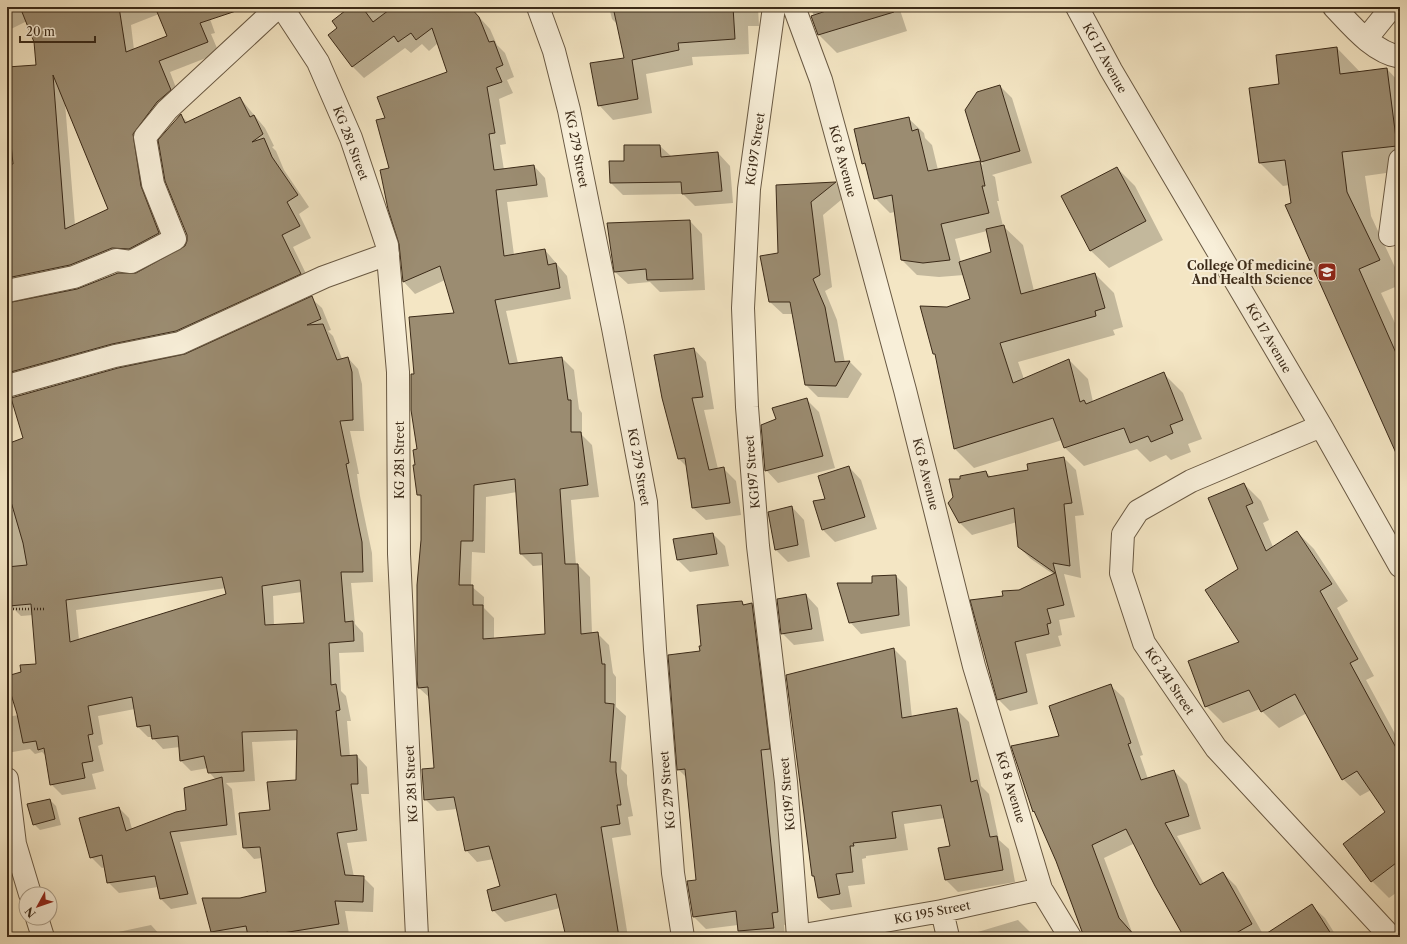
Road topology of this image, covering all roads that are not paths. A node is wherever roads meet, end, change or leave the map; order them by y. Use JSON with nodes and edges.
{"nodes":[{"id":1,"x":278,"y":7,"type":"edge"},
{"id":2,"x":282,"y":7,"type":"edge"},
{"id":3,"x":538,"y":7,"type":"edge"},
{"id":4,"x":774,"y":7,"type":"edge"},
{"id":5,"x":794,"y":7,"type":"edge"},
{"id":6,"x":1077,"y":7,"type":"edge"},
{"id":7,"x":1334,"y":7,"type":"edge"},
{"id":8,"x":1397,"y":7,"type":"edge"},
{"id":9,"x":1366,"y":39,"type":"junction"},
{"id":10,"x":1400,"y":57,"type":"edge"},
{"id":11,"x":1400,"y":160,"type":"edge"},
{"id":12,"x":1390,"y":235,"type":"dead end"},
{"id":13,"x":388,"y":254,"type":"junction"},
{"id":14,"x":7,"y":291,"type":"edge"},
{"id":15,"x":7,"y":386,"type":"edge"},
{"id":16,"x":1321,"y":426,"type":"junction"},
{"id":17,"x":1400,"y":566,"type":"edge"},
{"id":18,"x":7,"y":779,"type":"edge"},
{"id":19,"x":28,"y":886,"type":"edge"},
{"id":20,"x":1041,"y":889,"type":"junction"},
{"id":21,"x":942,"y":911,"type":"junction"},
{"id":22,"x":40,"y":926,"type":"edge"},
{"id":23,"x":798,"y":936,"type":"edge"},
{"id":24,"x":43,"y":937,"type":"edge"},
{"id":25,"x":417,"y":937,"type":"edge"},
{"id":26,"x":683,"y":937,"type":"edge"},
{"id":27,"x":948,"y":937,"type":"edge"},
{"id":28,"x":1070,"y":937,"type":"edge"},
{"id":29,"x":1391,"y":937,"type":"edge"}],
"edges":[{"from":1,"to":14,"type":"street"},
{"from":2,"to":13,"type":"street","name":"KG 281 Street"},
{"from":3,"to":26,"type":"street","name":"KG 279 Street"},
{"from":4,"to":23,"type":"street","name":"KG197 Street"},
{"from":5,"to":20,"type":"street","name":"KG 8 Avenue"},
{"from":6,"to":16,"type":"street","name":"KG 17 Avenue"},
{"from":7,"to":9,"type":"street"},
{"from":8,"to":9,"type":"street"},
{"from":9,"to":10,"type":"street"},
{"from":11,"to":12,"type":"street"},
{"from":13,"to":15,"type":"street"},
{"from":13,"to":25,"type":"street","name":"KG 281 Street"},
{"from":16,"to":17,"type":"street","name":"KG 17 Avenue"},
{"from":16,"to":29,"type":"street","name":"KG 241 Street"},
{"from":18,"to":19,"type":"street"},
{"from":20,"to":21,"type":"street","name":"KG 195 Street"},
{"from":20,"to":28,"type":"street","name":"KG 8 Avenue"},
{"from":21,"to":23,"type":"street","name":"KG 195 Street"},
{"from":21,"to":27,"type":"street"},
{"from":22,"to":24,"type":"street"}]}
